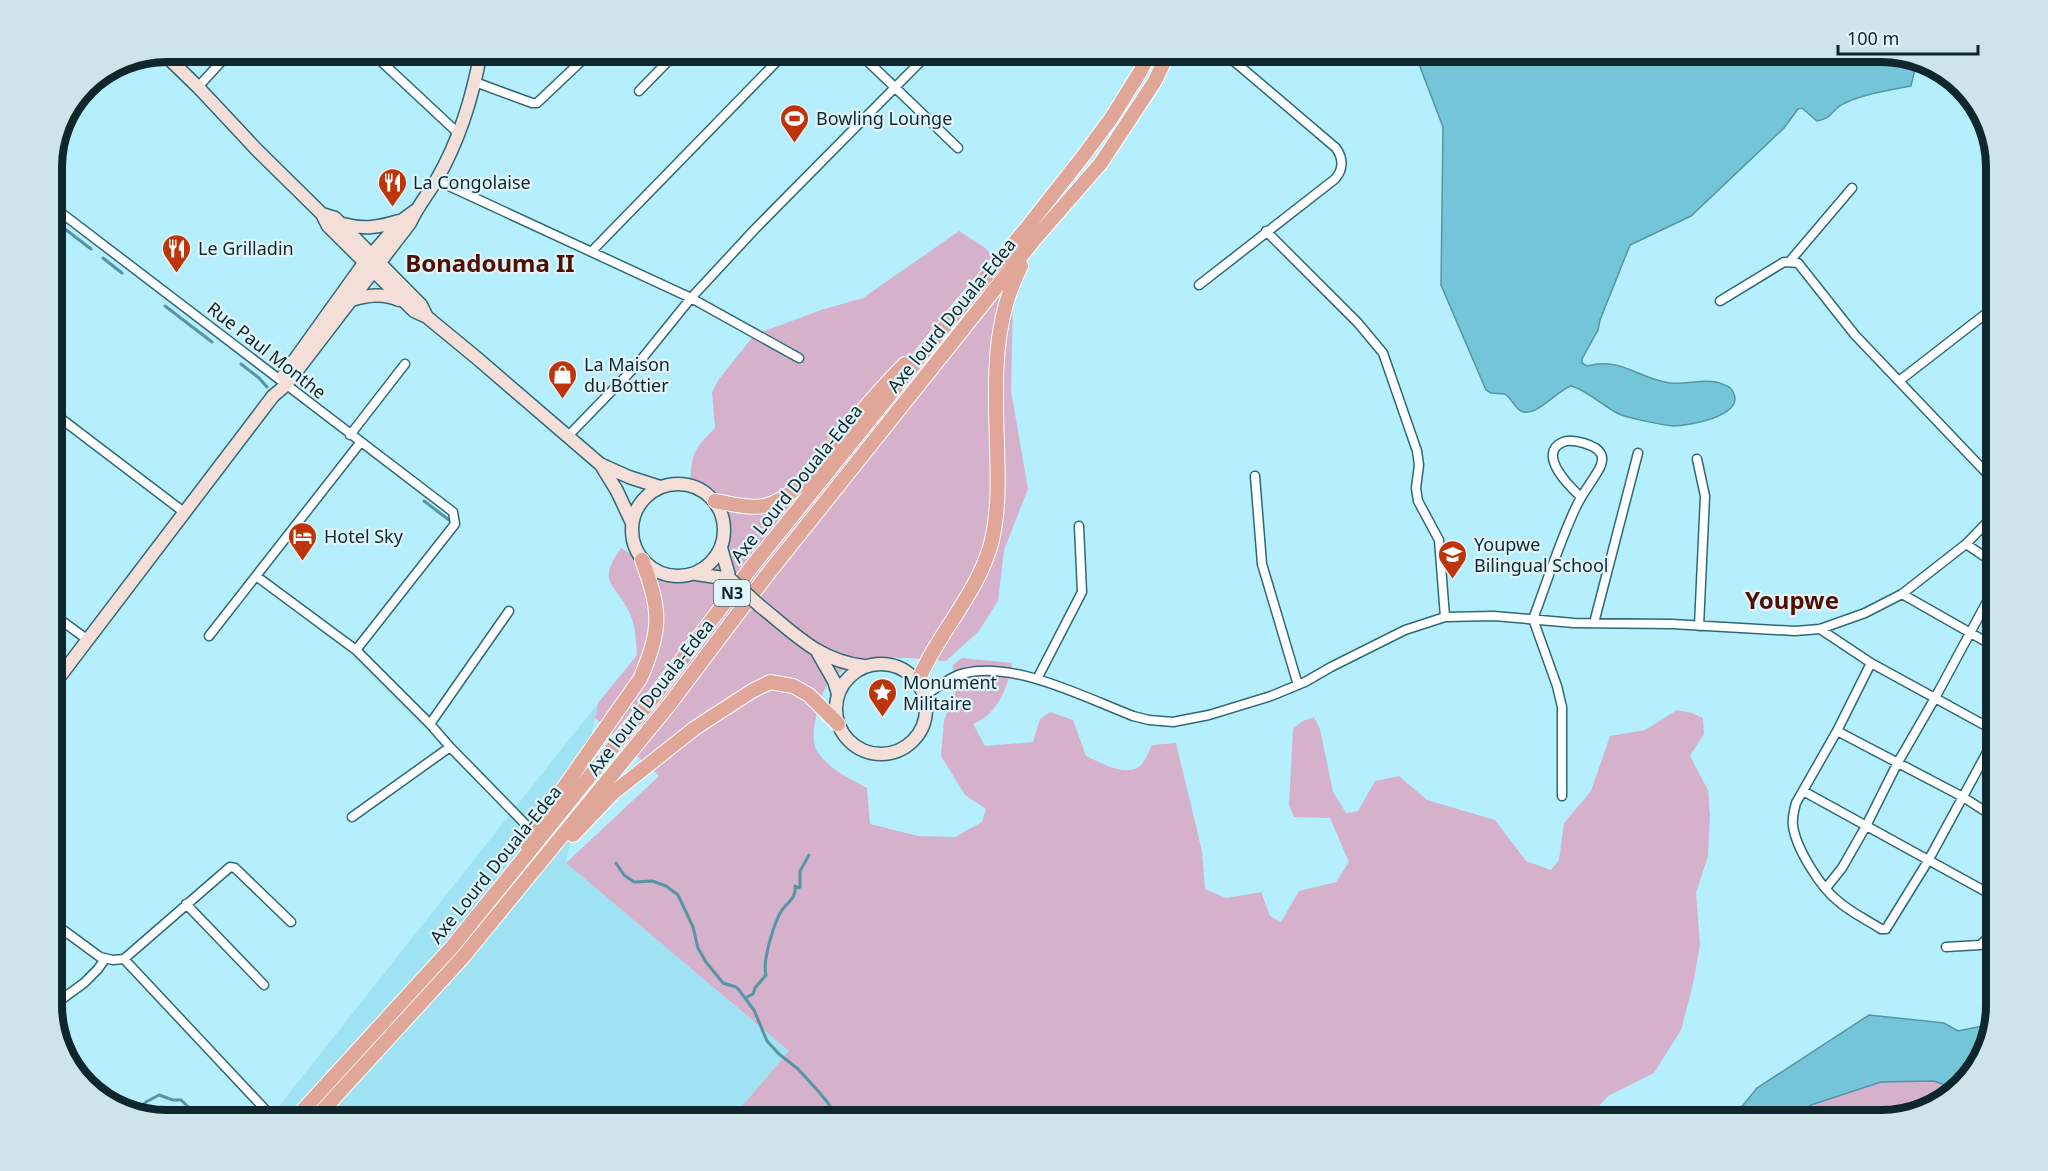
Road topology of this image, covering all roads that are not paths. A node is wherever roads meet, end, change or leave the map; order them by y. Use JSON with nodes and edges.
{"nodes":[{"id":1,"x":172,"y":62,"type":"edge"},
{"id":2,"x":221,"y":62,"type":"edge"},
{"id":3,"x":382,"y":62,"type":"edge"},
{"id":4,"x":479,"y":62,"type":"edge"},
{"id":5,"x":580,"y":62,"type":"edge"},
{"id":6,"x":668,"y":62,"type":"edge"},
{"id":7,"x":776,"y":62,"type":"edge"},
{"id":8,"x":869,"y":62,"type":"edge"},
{"id":9,"x":921,"y":62,"type":"edge"},
{"id":10,"x":1145,"y":62,"type":"edge"},
{"id":11,"x":1164,"y":62,"type":"edge"},
{"id":12,"x":1235,"y":62,"type":"edge"},
{"id":13,"x":476,"y":82,"type":"junction"},
{"id":14,"x":198,"y":87,"type":"junction"},
{"id":15,"x":896,"y":88,"type":"junction"},
{"id":16,"x":639,"y":92,"type":"dead end"},
{"id":17,"x":459,"y":134,"type":"junction"},
{"id":18,"x":958,"y":148,"type":"dead end"},
{"id":19,"x":436,"y":180,"type":"junction"},
{"id":20,"x":1852,"y":188,"type":"dead end"},
{"id":21,"x":416,"y":210,"type":"junction"},
{"id":22,"x":62,"y":213,"type":"edge"},
{"id":23,"x":322,"y":214,"type":"junction"},
{"id":24,"x":400,"y":221,"type":"junction"},
{"id":25,"x":340,"y":223,"type":"junction"},
{"id":26,"x":1266,"y":231,"type":"junction"},
{"id":27,"x":1034,"y":240,"type":"junction"},
{"id":28,"x":591,"y":251,"type":"junction"},
{"id":29,"x":1790,"y":261,"type":"junction"},
{"id":30,"x":372,"y":263,"type":"junction"},
{"id":31,"x":1199,"y":285,"type":"dead end"},
{"id":32,"x":691,"y":298,"type":"junction"},
{"id":33,"x":351,"y":300,"type":"junction"},
{"id":34,"x":1720,"y":301,"type":"dead end"},
{"id":35,"x":405,"y":303,"type":"junction"},
{"id":36,"x":1986,"y":314,"type":"edge"},
{"id":37,"x":953,"y":316,"type":"junction"},
{"id":38,"x":427,"y":317,"type":"junction"},
{"id":39,"x":799,"y":358,"type":"dead end"},
{"id":40,"x":405,"y":364,"type":"dead end"},
{"id":41,"x":1899,"y":381,"type":"junction"},
{"id":42,"x":283,"y":383,"type":"junction"},
{"id":43,"x":62,"y":419,"type":"edge"},
{"id":44,"x":350,"y":435,"type":"junction"},
{"id":45,"x":568,"y":436,"type":"junction"},
{"id":46,"x":360,"y":442,"type":"junction"},
{"id":47,"x":1638,"y":453,"type":"dead end"},
{"id":48,"x":1697,"y":459,"type":"dead end"},
{"id":49,"x":600,"y":464,"type":"junction"},
{"id":50,"x":1986,"y":472,"type":"edge"},
{"id":51,"x":1255,"y":476,"type":"dead end"},
{"id":52,"x":660,"y":487,"type":"junction"},
{"id":53,"x":1581,"y":497,"type":"junction"},
{"id":54,"x":715,"y":501,"type":"junction"},
{"id":55,"x":184,"y":513,"type":"junction"},
{"id":56,"x":1986,"y":523,"type":"edge"},
{"id":57,"x":632,"y":524,"type":"junction"},
{"id":58,"x":1079,"y":526,"type":"dead end"},
{"id":59,"x":1966,"y":544,"type":"junction"},
{"id":60,"x":721,"y":548,"type":"junction"},
{"id":61,"x":1986,"y":558,"type":"edge"},
{"id":62,"x":642,"y":560,"type":"junction"},
{"id":63,"x":696,"y":574,"type":"junction"},
{"id":64,"x":256,"y":576,"type":"junction"},
{"id":65,"x":730,"y":579,"type":"junction"},
{"id":66,"x":1902,"y":594,"type":"junction"},
{"id":67,"x":1986,"y":603,"type":"edge"},
{"id":68,"x":509,"y":611,"type":"dead end"},
{"id":69,"x":1445,"y":617,"type":"junction"},
{"id":70,"x":1533,"y":619,"type":"junction"},
{"id":71,"x":62,"y":621,"type":"edge"},
{"id":72,"x":1594,"y":623,"type":"junction"},
{"id":73,"x":1699,"y":626,"type":"junction"},
{"id":74,"x":1820,"y":629,"type":"junction"},
{"id":75,"x":1969,"y":634,"type":"junction"},
{"id":76,"x":209,"y":636,"type":"dead end"},
{"id":77,"x":88,"y":640,"type":"junction"},
{"id":78,"x":1986,"y":642,"type":"edge"},
{"id":79,"x":356,"y":650,"type":"junction"},
{"id":80,"x":818,"y":652,"type":"junction"},
{"id":81,"x":1871,"y":663,"type":"junction"},
{"id":82,"x":864,"y":666,"type":"junction"},
{"id":83,"x":62,"y":674,"type":"edge"},
{"id":84,"x":1036,"y":679,"type":"junction"},
{"id":85,"x":918,"y":681,"type":"junction"},
{"id":86,"x":1298,"y":685,"type":"junction"},
{"id":87,"x":838,"y":694,"type":"junction"},
{"id":88,"x":925,"y":695,"type":"junction"},
{"id":89,"x":1935,"y":698,"type":"junction"},
{"id":90,"x":430,"y":724,"type":"junction"},
{"id":91,"x":838,"y":724,"type":"junction"},
{"id":92,"x":1986,"y":727,"type":"edge"},
{"id":93,"x":1836,"y":731,"type":"junction"},
{"id":94,"x":450,"y":747,"type":"junction"},
{"id":95,"x":1986,"y":754,"type":"edge"},
{"id":96,"x":1897,"y":764,"type":"junction"},
{"id":97,"x":1803,"y":791,"type":"junction"},
{"id":98,"x":1562,"y":796,"type":"dead end"},
{"id":99,"x":1963,"y":797,"type":"junction"},
{"id":100,"x":1986,"y":812,"type":"edge"},
{"id":101,"x":352,"y":817,"type":"dead end"},
{"id":102,"x":1866,"y":826,"type":"junction"},
{"id":103,"x":533,"y":832,"type":"junction"},
{"id":104,"x":1928,"y":861,"type":"junction"},
{"id":105,"x":516,"y":867,"type":"junction"},
{"id":106,"x":528,"y":878,"type":"junction"},
{"id":107,"x":1826,"y":888,"type":"junction"},
{"id":108,"x":1986,"y":892,"type":"edge"},
{"id":109,"x":186,"y":904,"type":"junction"},
{"id":110,"x":291,"y":922,"type":"dead end"},
{"id":111,"x":62,"y":929,"type":"edge"},
{"id":112,"x":1986,"y":940,"type":"edge"},
{"id":113,"x":1946,"y":946,"type":"dead end"},
{"id":114,"x":105,"y":959,"type":"junction"},
{"id":115,"x":124,"y":959,"type":"junction"},
{"id":116,"x":264,"y":985,"type":"dead end"},
{"id":117,"x":62,"y":999,"type":"edge"},
{"id":118,"x":266,"y":1110,"type":"edge"},
{"id":119,"x":303,"y":1110,"type":"edge"},
{"id":120,"x":323,"y":1110,"type":"edge"}],
"edges":[{"from":1,"to":14,"type":"main road"},
{"from":2,"to":14,"type":"street"},
{"from":3,"to":17,"type":"street"},
{"from":4,"to":13,"type":"main road"},
{"from":5,"to":13,"type":"street"},
{"from":6,"to":16,"type":"street"},
{"from":7,"to":28,"type":"street"},
{"from":8,"to":15,"type":"street"},
{"from":9,"to":15,"type":"street"},
{"from":10,"to":37,"type":"highway","name":"Axe Lourd Douala-Edea","number":"N3"},
{"from":11,"to":27,"type":"highway","name":"Axe lourd Douala-Edea","number":"N3"},
{"from":12,"to":26,"type":"street"},
{"from":13,"to":17,"type":"main road"},
{"from":14,"to":23,"type":"main road"},
{"from":15,"to":18,"type":"street"},
{"from":15,"to":32,"type":"street"},
{"from":17,"to":19,"type":"main road"},
{"from":19,"to":21,"type":"main road"},
{"from":19,"to":28,"type":"street"},
{"from":20,"to":29,"type":"street"},
{"from":21,"to":24,"type":"main road"},
{"from":21,"to":30,"type":"main road"},
{"from":22,"to":42,"type":"street","name":"Rue Paul Monthe"},
{"from":23,"to":25,"type":"main road"},
{"from":23,"to":30,"type":"main road"},
{"from":24,"to":25,"type":"main road"},
{"from":24,"to":30,"type":"main road"},
{"from":25,"to":30,"type":"main road"},
{"from":26,"to":31,"type":"street"},
{"from":26,"to":69,"type":"street"},
{"from":27,"to":85,"type":"highway"},
{"from":27,"to":106,"type":"highway","name":"Axe lourd Douala-Edea","number":"N3"},
{"from":28,"to":32,"type":"street"},
{"from":29,"to":34,"type":"street"},
{"from":29,"to":41,"type":"street"},
{"from":30,"to":33,"type":"main road"},
{"from":30,"to":35,"type":"main road"},
{"from":30,"to":38,"type":"main road"},
{"from":30,"to":42,"type":"main road"},
{"from":32,"to":39,"type":"street"},
{"from":32,"to":45,"type":"street"},
{"from":33,"to":35,"type":"main road"},
{"from":33,"to":42,"type":"main road"},
{"from":35,"to":38,"type":"main road"},
{"from":36,"to":41,"type":"street"},
{"from":37,"to":54,"type":"highway"},
{"from":37,"to":105,"type":"highway","name":"Axe Lourd Douala-Edea","number":"N3"},
{"from":38,"to":45,"type":"main road"},
{"from":40,"to":44,"type":"street"},
{"from":41,"to":50,"type":"street"},
{"from":42,"to":44,"type":"street","name":"Rue Paul Monthe"},
{"from":42,"to":55,"type":"main road"},
{"from":43,"to":55,"type":"street"},
{"from":44,"to":46,"type":"street","name":"Rue Paul Monthe"},
{"from":45,"to":49,"type":"main road"},
{"from":46,"to":64,"type":"street"},
{"from":46,"to":79,"type":"street","name":"Rue Paul Monthe"},
{"from":47,"to":72,"type":"street"},
{"from":48,"to":73,"type":"street"},
{"from":49,"to":52,"type":"main road"},
{"from":49,"to":57,"type":"main road"},
{"from":51,"to":86,"type":"street"},
{"from":52,"to":54,"type":"main road"},
{"from":52,"to":57,"type":"main road"},
{"from":53,"to":53,"type":"street"},
{"from":53,"to":70,"type":"street"},
{"from":54,"to":60,"type":"main road"},
{"from":55,"to":77,"type":"main road"},
{"from":56,"to":59,"type":"street"},
{"from":57,"to":62,"type":"main road"},
{"from":58,"to":84,"type":"street"},
{"from":59,"to":61,"type":"street"},
{"from":59,"to":66,"type":"street"},
{"from":60,"to":63,"type":"main road"},
{"from":60,"to":65,"type":"main road"},
{"from":62,"to":63,"type":"main road"},
{"from":62,"to":103,"type":"highway"},
{"from":63,"to":65,"type":"main road"},
{"from":64,"to":76,"type":"street"},
{"from":64,"to":79,"type":"street"},
{"from":65,"to":80,"type":"main road","bridge":true},
{"from":66,"to":74,"type":"street"},
{"from":66,"to":75,"type":"street"},
{"from":67,"to":75,"type":"street"},
{"from":68,"to":90,"type":"street"},
{"from":69,"to":70,"type":"street"},
{"from":69,"to":86,"type":"street"},
{"from":70,"to":72,"type":"street"},
{"from":70,"to":98,"type":"street"},
{"from":71,"to":77,"type":"street"},
{"from":72,"to":73,"type":"street"},
{"from":73,"to":74,"type":"street"},
{"from":74,"to":81,"type":"street"},
{"from":75,"to":78,"type":"street"},
{"from":75,"to":89,"type":"street"},
{"from":77,"to":83,"type":"main road"},
{"from":79,"to":90,"type":"street"},
{"from":80,"to":82,"type":"main road"},
{"from":80,"to":87,"type":"main road"},
{"from":81,"to":89,"type":"street"},
{"from":81,"to":93,"type":"street"},
{"from":82,"to":85,"type":"main road"},
{"from":82,"to":87,"type":"main road"},
{"from":84,"to":86,"type":"street"},
{"from":84,"to":88,"type":"street"},
{"from":85,"to":88,"type":"main road"},
{"from":87,"to":91,"type":"main road"},
{"from":88,"to":91,"type":"main road"},
{"from":89,"to":92,"type":"street"},
{"from":89,"to":96,"type":"street"},
{"from":90,"to":94,"type":"street"},
{"from":91,"to":106,"type":"highway"},
{"from":93,"to":96,"type":"street"},
{"from":93,"to":97,"type":"street"},
{"from":94,"to":101,"type":"street"},
{"from":94,"to":103,"type":"street"},
{"from":95,"to":99,"type":"street"},
{"from":96,"to":99,"type":"street"},
{"from":96,"to":102,"type":"street"},
{"from":97,"to":102,"type":"street"},
{"from":97,"to":107,"type":"street"},
{"from":99,"to":100,"type":"street"},
{"from":99,"to":104,"type":"street"},
{"from":102,"to":104,"type":"street"},
{"from":102,"to":107,"type":"street"},
{"from":103,"to":105,"type":"highway"},
{"from":104,"to":107,"type":"street"},
{"from":104,"to":108,"type":"street"},
{"from":105,"to":119,"type":"highway","name":"Axe Lourd Douala-Edea","number":"N3"},
{"from":106,"to":120,"type":"highway","name":"Axe lourd Douala-Edea","number":"N3"},
{"from":109,"to":110,"type":"street"},
{"from":109,"to":115,"type":"street"},
{"from":109,"to":116,"type":"street"},
{"from":111,"to":114,"type":"street"},
{"from":112,"to":113,"type":"street"},
{"from":114,"to":115,"type":"street"},
{"from":114,"to":117,"type":"street"},
{"from":115,"to":118,"type":"street"}]}
